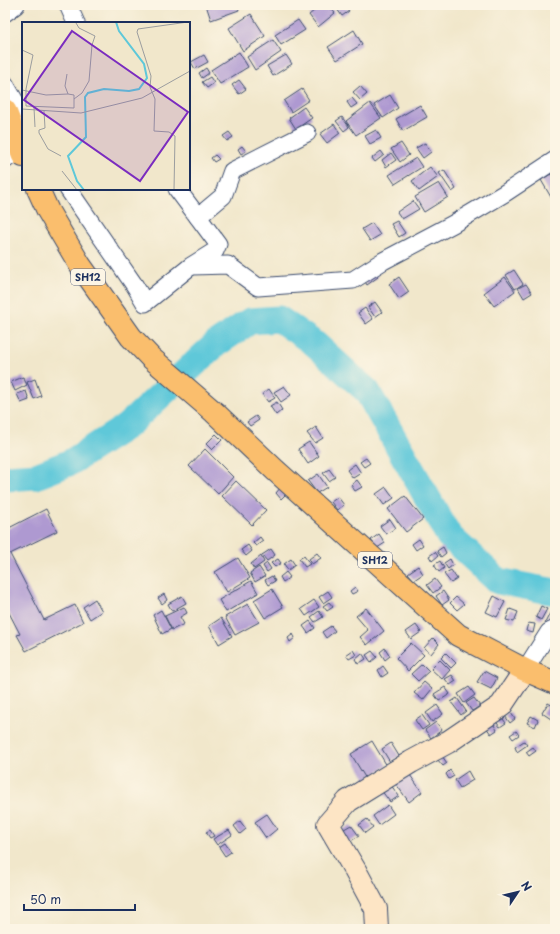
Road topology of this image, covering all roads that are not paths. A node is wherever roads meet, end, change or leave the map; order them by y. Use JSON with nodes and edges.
{"nodes":[{"id":1,"x":16,"y":5,"type":"edge"},
{"id":2,"x":68,"y":5,"type":"edge"},
{"id":3,"x":5,"y":13,"type":"edge"},
{"id":4,"x":76,"y":22,"type":"edge"},
{"id":5,"x":5,"y":84,"type":"edge"},
{"id":6,"x":5,"y":110,"type":"edge"},
{"id":7,"x":22,"y":113,"type":"edge"},
{"id":8,"x":308,"y":133,"type":"dead end"},
{"id":9,"x":16,"y":155,"type":"edge"},
{"id":10,"x":555,"y":160,"type":"edge"},
{"id":11,"x":38,"y":190,"type":"edge"},
{"id":12,"x":69,"y":190,"type":"edge"},
{"id":13,"x":177,"y":190,"type":"edge"},
{"id":14,"x":198,"y":218,"type":"junction"},
{"id":15,"x":191,"y":266,"type":"junction"},
{"id":16,"x":555,"y":629,"type":"edge"},
{"id":17,"x":525,"y":670,"type":"junction"},
{"id":18,"x":555,"y":683,"type":"edge"},
{"id":19,"x":377,"y":929,"type":"edge"}],
"edges":[{"from":1,"to":3,"type":"street"},
{"from":2,"to":4,"type":"street"},
{"from":5,"to":7,"type":"street"},
{"from":6,"to":9,"type":"main road"},
{"from":8,"to":14,"type":"street"},
{"from":10,"to":15,"type":"street"},
{"from":11,"to":17,"type":"main road","number":"SH12"},
{"from":12,"to":15,"type":"street"},
{"from":13,"to":14,"type":"street"},
{"from":14,"to":15,"type":"street"},
{"from":16,"to":17,"type":"street"},
{"from":17,"to":18,"type":"main road","number":"SH12"},
{"from":17,"to":19,"type":"street"}]}
